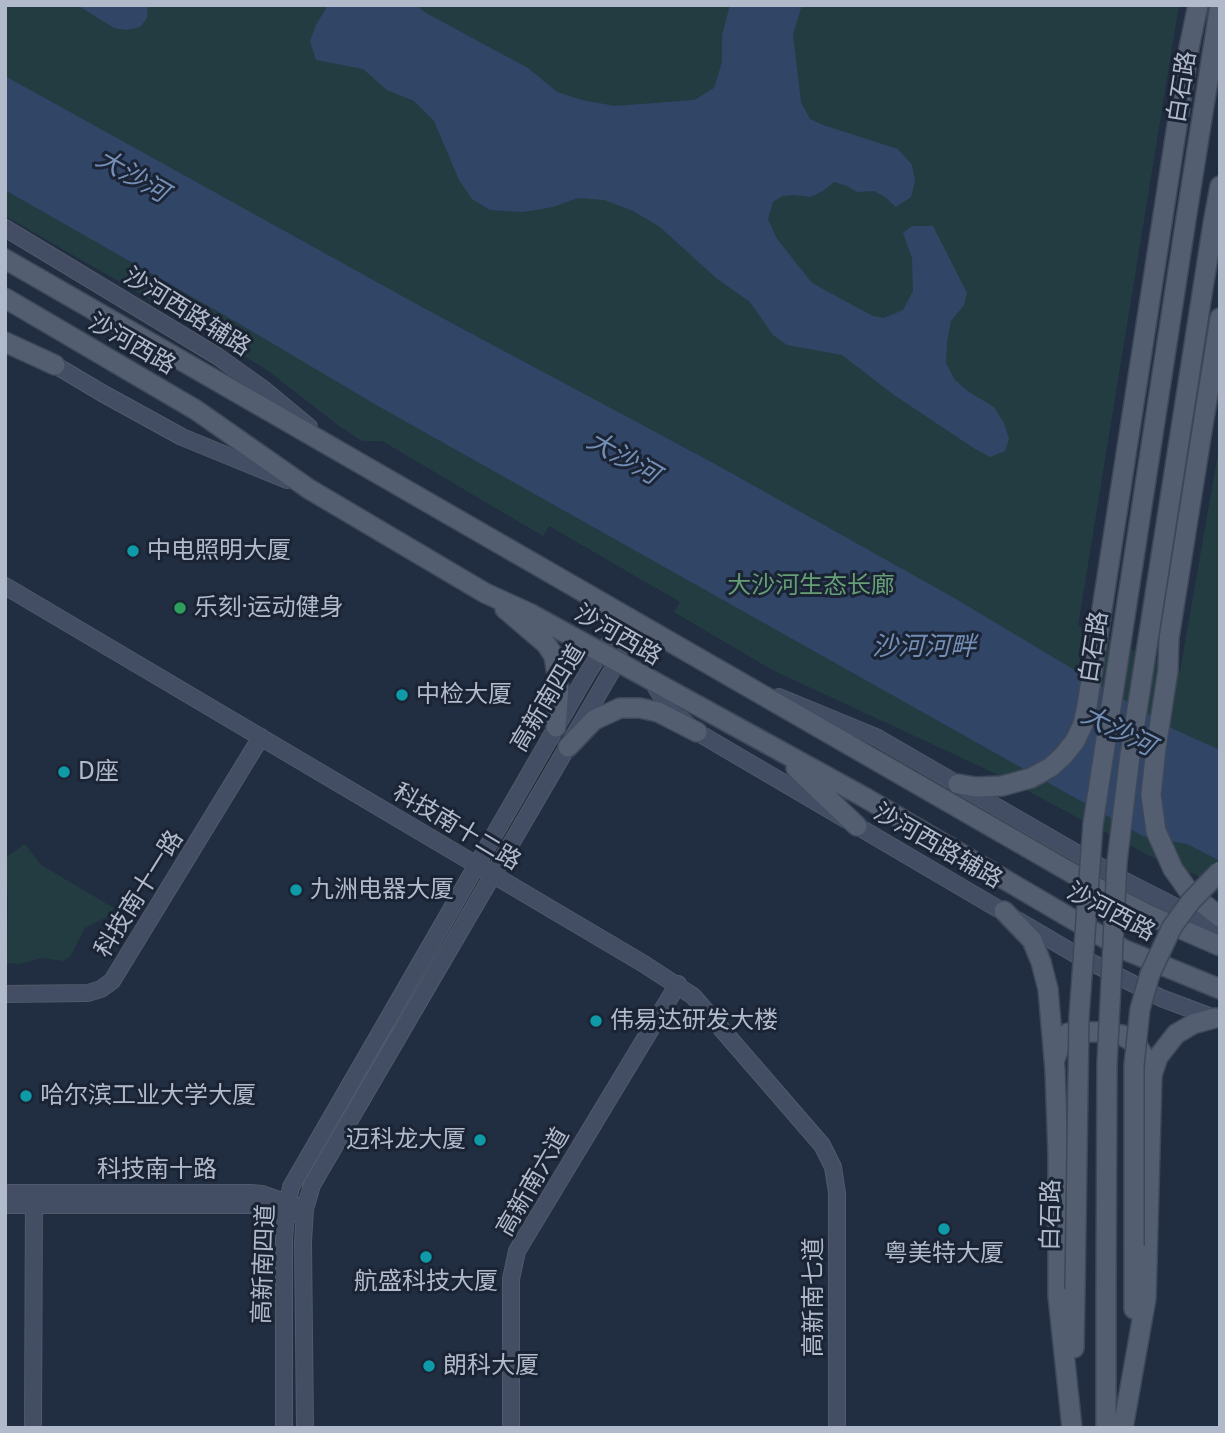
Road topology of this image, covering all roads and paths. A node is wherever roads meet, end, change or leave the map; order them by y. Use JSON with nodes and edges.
{"nodes":[{"id":1,"x":1198,"y":5,"type":"edge"},
{"id":2,"x":1220,"y":5,"type":"edge"},
{"id":3,"x":1220,"y":186,"type":"edge"},
{"id":4,"x":5,"y":228,"type":"edge"},
{"id":5,"x":5,"y":259,"type":"edge"},
{"id":6,"x":5,"y":298,"type":"edge"},
{"id":7,"x":1220,"y":318,"type":"edge"},
{"id":8,"x":5,"y":332,"type":"edge"},
{"id":9,"x":5,"y":342,"type":"edge"},
{"id":10,"x":55,"y":365,"type":"junction"},
{"id":11,"x":335,"y":448,"type":"junction"},
{"id":12,"x":309,"y":489,"type":"junction"},
{"id":13,"x":5,"y":586,"type":"edge"},
{"id":14,"x":485,"y":593,"type":"junction"},
{"id":15,"x":630,"y":620,"type":"junction"},
{"id":16,"x":1096,"y":648,"type":"junction"},
{"id":17,"x":609,"y":658,"type":"junction"},
{"id":18,"x":1166,"y":679,"type":"junction"},
{"id":19,"x":738,"y":682,"type":"junction"},
{"id":20,"x":653,"y":683,"type":"junction"},
{"id":21,"x":556,"y":727,"type":"junction"},
{"id":22,"x":697,"y":732,"type":"junction"},
{"id":23,"x":261,"y":737,"type":"junction"},
{"id":24,"x":568,"y":747,"type":"junction"},
{"id":25,"x":775,"y":748,"type":"junction"},
{"id":26,"x":958,"y":784,"type":"junction"},
{"id":27,"x":858,"y":826,"type":"junction"},
{"id":28,"x":476,"y":864,"type":"junction"},
{"id":29,"x":1220,"y":872,"type":"edge"},
{"id":30,"x":493,"y":874,"type":"junction"},
{"id":31,"x":1004,"y":911,"type":"junction"},
{"id":32,"x":1220,"y":917,"type":"edge"},
{"id":33,"x":1220,"y":926,"type":"edge"},
{"id":34,"x":1220,"y":946,"type":"edge"},
{"id":35,"x":678,"y":984,"type":"junction"},
{"id":36,"x":1220,"y":989,"type":"edge"},
{"id":37,"x":5,"y":994,"type":"edge"},
{"id":38,"x":1218,"y":1019,"type":"edge"},
{"id":39,"x":1055,"y":1070,"type":"junction"},
{"id":40,"x":1150,"y":1086,"type":"junction"},
{"id":41,"x":833,"y":1167,"type":"joint"},
{"id":42,"x":5,"y":1193,"type":"edge"},
{"id":43,"x":34,"y":1199,"type":"junction"},
{"id":44,"x":5,"y":1205,"type":"edge"},
{"id":45,"x":287,"y":1208,"type":"junction"},
{"id":46,"x":305,"y":1213,"type":"junction"},
{"id":47,"x":1134,"y":1373,"type":"junction"},
{"id":48,"x":33,"y":1428,"type":"edge"},
{"id":49,"x":284,"y":1428,"type":"edge"},
{"id":50,"x":305,"y":1428,"type":"edge"},
{"id":51,"x":511,"y":1428,"type":"edge"},
{"id":52,"x":837,"y":1428,"type":"edge"},
{"id":53,"x":1072,"y":1428,"type":"edge"},
{"id":54,"x":1106,"y":1428,"type":"edge"},
{"id":55,"x":1123,"y":1428,"type":"edge"}],
"edges":[{"from":1,"to":16,"type":"main road"},
{"from":2,"to":53,"type":"main road","name":"白石路","bridge":true},
{"from":3,"to":54,"type":"main road","bridge":true},
{"from":4,"to":11,"type":"main road","name":"沙河西路辅路"},
{"from":5,"to":11,"type":"main road","name":"沙河西路"},
{"from":6,"to":12,"type":"main road","name":"沙河西路"},
{"from":7,"to":18,"type":"main road"},
{"from":8,"to":10,"type":"main road"},
{"from":9,"to":10,"type":"main road"},
{"from":10,"to":12,"type":"main road"},
{"from":11,"to":15,"type":"main road","name":"沙河西路"},
{"from":12,"to":14,"type":"main road","name":"沙河西路"},
{"from":13,"to":23,"type":"main road","name":"科技南十二路"},
{"from":14,"to":17,"type":"main road","name":"沙河西路"},
{"from":14,"to":21,"type":"main road"},
{"from":15,"to":17,"type":"main road","name":"高新南四道"},
{"from":15,"to":19,"type":"main road","name":"沙河西路"},
{"from":16,"to":18,"type":"main road"},
{"from":16,"to":26,"type":"main road"},
{"from":17,"to":20,"type":"main road","name":"沙河西路"},
{"from":17,"to":21,"type":"main road","name":"高新南四道"},
{"from":17,"to":24,"type":"main road","name":"高新南四道"},
{"from":18,"to":32,"type":"main road"},
{"from":19,"to":26,"type":"main road"},
{"from":19,"to":34,"type":"main road","name":"沙河西路"},
{"from":20,"to":22,"type":"main road","name":"沙河西路辅路"},
{"from":20,"to":25,"type":"main road","name":"沙河西路"},
{"from":21,"to":28,"type":"main road","name":"高新南四道"},
{"from":22,"to":24,"type":"main road"},
{"from":22,"to":27,"type":"main road","name":"沙河西路辅路"},
{"from":23,"to":28,"type":"main road","name":"科技南十二路"},
{"from":23,"to":37,"type":"main road","name":"科技南十一路"},
{"from":24,"to":30,"type":"main road","name":"高新南四道"},
{"from":25,"to":27,"type":"main road"},
{"from":25,"to":36,"type":"main road","name":"沙河西路"},
{"from":26,"to":33,"type":"main road"},
{"from":27,"to":31,"type":"main road","name":"沙河西路辅路"},
{"from":28,"to":30,"type":"main road","name":"科技南十二路"},
{"from":28,"to":45,"type":"main road","name":"高新南四道"},
{"from":29,"to":47,"type":"main road","bridge":true},
{"from":30,"to":35,"type":"main road","name":"科技南十二路"},
{"from":30,"to":46,"type":"main road","name":"高新南四道"},
{"from":31,"to":38,"type":"main road","name":"沙河西路辅路"},
{"from":31,"to":39,"type":"main road"},
{"from":35,"to":41,"type":"main road","name":"科技南十二路"},
{"from":35,"to":51,"type":"main road","name":"高新南六道"},
{"from":38,"to":40,"type":"main road"},
{"from":39,"to":40,"type":"main road"},
{"from":39,"to":53,"type":"main road"},
{"from":40,"to":47,"type":"main road"},
{"from":41,"to":52,"type":"main road","name":"高新南七道"},
{"from":42,"to":43,"type":"main road","name":"科技南十路"},
{"from":43,"to":44,"type":"main road","name":"科技南十路"},
{"from":43,"to":45,"type":"main road","name":"科技南十路"},
{"from":43,"to":48,"type":"main road"},
{"from":45,"to":46,"type":"main road","name":"科技南十路"},
{"from":45,"to":49,"type":"main road","name":"高新南四道"},
{"from":46,"to":50,"type":"main road","name":"高新南四道"},
{"from":47,"to":55,"type":"main road"}]}
